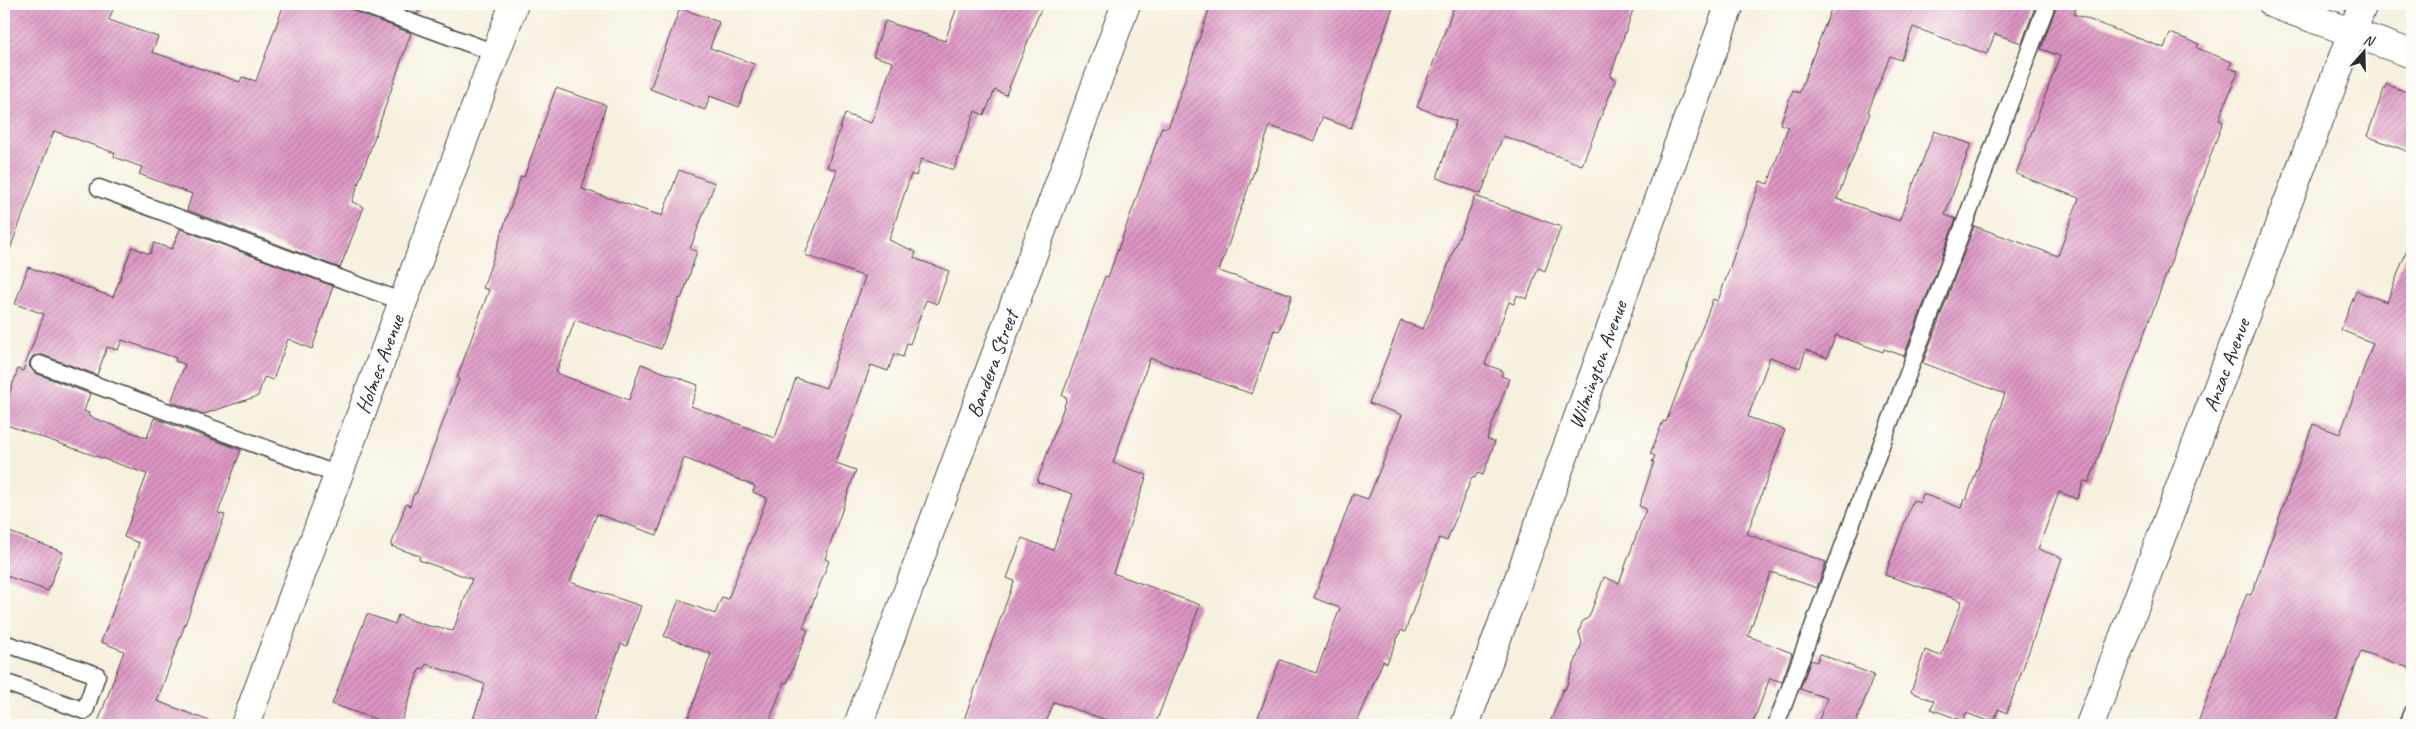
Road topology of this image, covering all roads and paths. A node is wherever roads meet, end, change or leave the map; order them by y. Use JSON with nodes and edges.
{"nodes":[{"id":1,"x":361,"y":4,"type":"edge"},
{"id":2,"x":514,"y":4,"type":"edge"},
{"id":3,"x":1126,"y":4,"type":"edge"},
{"id":4,"x":1730,"y":4,"type":"edge"},
{"id":5,"x":2047,"y":4,"type":"edge"},
{"id":6,"x":2273,"y":4,"type":"edge"},
{"id":7,"x":2363,"y":4,"type":"edge"},
{"id":8,"x":2353,"y":32,"type":"junction"},
{"id":9,"x":496,"y":53,"type":"junction"},
{"id":10,"x":2412,"y":54,"type":"edge"},
{"id":11,"x":98,"y":188,"type":"dead end"},
{"id":12,"x":403,"y":302,"type":"junction"},
{"id":13,"x":39,"y":364,"type":"dead end"},
{"id":14,"x":338,"y":475,"type":"junction"},
{"id":15,"x":4,"y":643,"type":"edge"},
{"id":16,"x":4,"y":682,"type":"edge"},
{"id":17,"x":2412,"y":712,"type":"edge"},
{"id":18,"x":245,"y":725,"type":"edge"},
{"id":19,"x":859,"y":725,"type":"edge"},
{"id":20,"x":1465,"y":725,"type":"edge"},
{"id":21,"x":1776,"y":725,"type":"edge"},
{"id":22,"x":2090,"y":725,"type":"edge"},
{"id":23,"x":2408,"y":725,"type":"edge"}],
"edges":[{"from":1,"to":9,"type":"lane"},
{"from":2,"to":9,"type":"street","name":"Holmes Avenue"},
{"from":3,"to":19,"type":"street","name":"Bandera Street"},
{"from":4,"to":20,"type":"street","name":"Wilmington Avenue"},
{"from":5,"to":21,"type":"lane"},
{"from":6,"to":8,"type":"street"},
{"from":7,"to":8,"type":"street","name":"Anzac Avenue"},
{"from":8,"to":10,"type":"street"},
{"from":8,"to":22,"type":"street","name":"Anzac Avenue"},
{"from":9,"to":12,"type":"street","name":"Holmes Avenue"},
{"from":11,"to":12,"type":"lane"},
{"from":12,"to":14,"type":"street","name":"Holmes Avenue"},
{"from":13,"to":14,"type":"lane"},
{"from":14,"to":18,"type":"street","name":"Holmes Avenue"},
{"from":15,"to":16,"type":"lane"},
{"from":17,"to":23,"type":"lane"}]}
